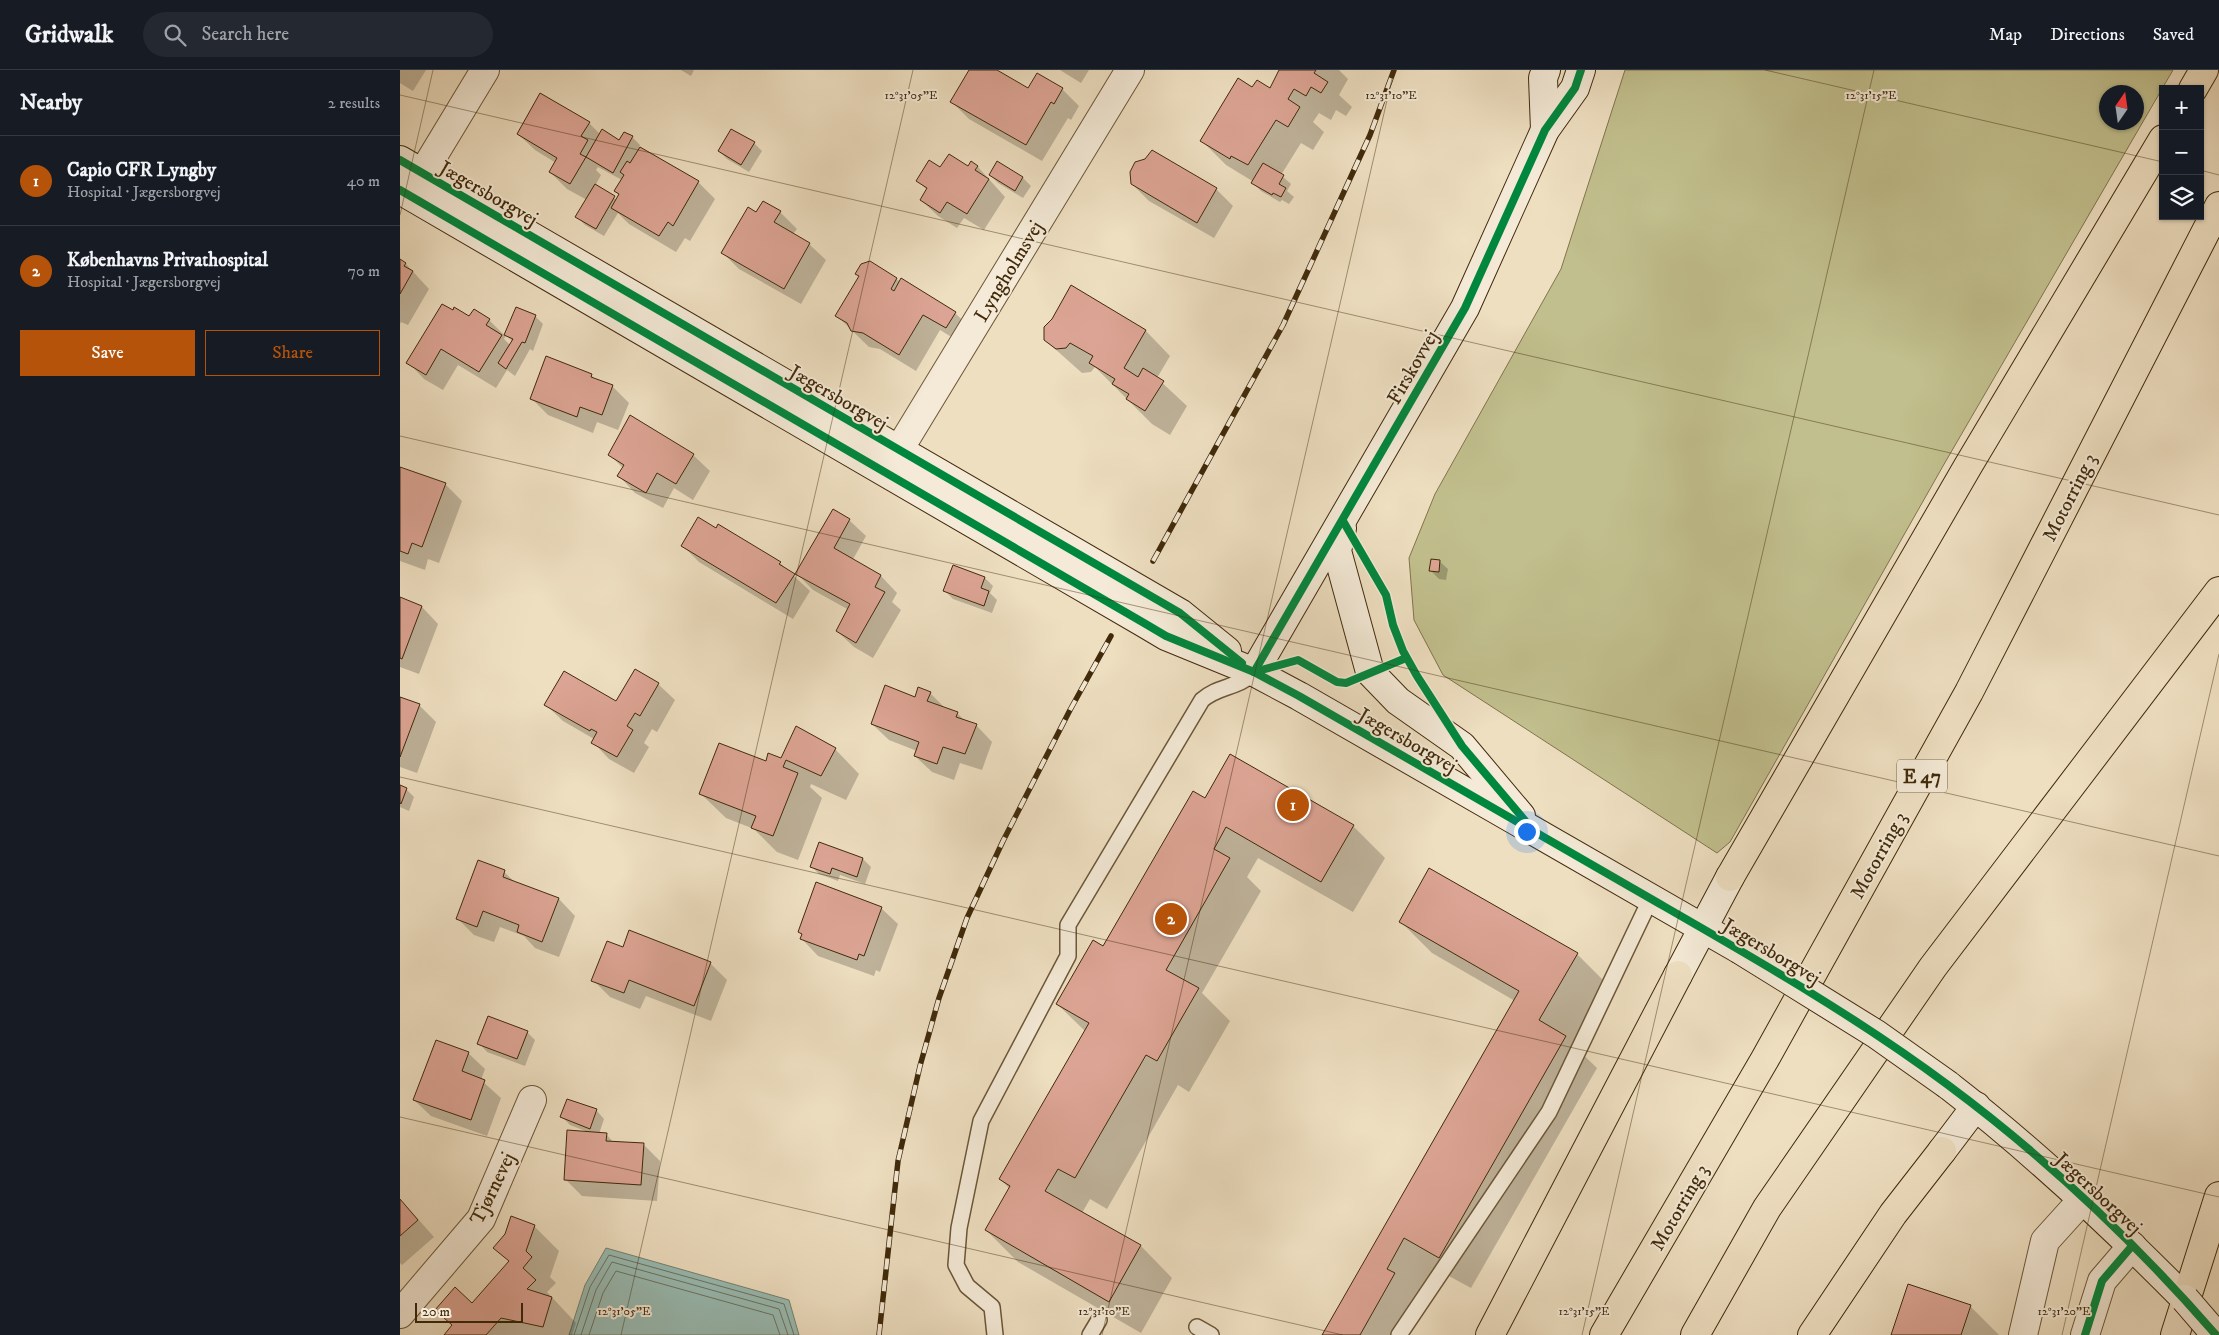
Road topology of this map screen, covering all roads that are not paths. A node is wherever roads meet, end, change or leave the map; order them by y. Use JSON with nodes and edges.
{"nodes":[{"id":1,"x":485,"y":70,"type":"edge"},
{"id":2,"x":1130,"y":70,"type":"edge"},
{"id":3,"x":1546,"y":70,"type":"edge"},
{"id":4,"x":1581,"y":70,"type":"edge"},
{"id":5,"x":2204,"y":70,"type":"edge"},
{"id":6,"x":2195,"y":85,"type":"edge"},
{"id":7,"x":1545,"y":130,"type":"junction"},
{"id":8,"x":2159,"y":146,"type":"edge"},
{"id":9,"x":408,"y":180,"type":"edge"},
{"id":10,"x":2219,"y":206,"type":"edge"},
{"id":11,"x":892,"y":461,"type":"junction"},
{"id":12,"x":1343,"y":521,"type":"junction"},
{"id":13,"x":2219,"y":592,"type":"edge"},
{"id":14,"x":1254,"y":672,"type":"junction"},
{"id":15,"x":1534,"y":830,"type":"junction"},
{"id":16,"x":1730,"y":878,"type":"joint"},
{"id":17,"x":1651,"y":898,"type":"junction"},
{"id":18,"x":1703,"y":929,"type":"junction"},
{"id":19,"x":1678,"y":975,"type":"joint"},
{"id":20,"x":532,"y":1100,"type":"dead end"},
{"id":21,"x":1976,"y":1106,"type":"junction"},
{"id":22,"x":1942,"y":1151,"type":"joint"},
{"id":23,"x":2219,"y":1196,"type":"edge"},
{"id":24,"x":2083,"y":1199,"type":"junction"},
{"id":25,"x":2136,"y":1249,"type":"junction"},
{"id":26,"x":400,"y":1314,"type":"edge"},
{"id":27,"x":1099,"y":1320,"type":"dead end"},
{"id":28,"x":1197,"y":1327,"type":"dead end"},
{"id":29,"x":995,"y":1335,"type":"edge"},
{"id":30,"x":1090,"y":1335,"type":"edge"},
{"id":31,"x":1211,"y":1335,"type":"edge"},
{"id":32,"x":1400,"y":1335,"type":"edge"},
{"id":33,"x":1490,"y":1335,"type":"edge"},
{"id":34,"x":1604,"y":1335,"type":"edge"},
{"id":35,"x":1695,"y":1335,"type":"edge"},
{"id":36,"x":1812,"y":1335,"type":"edge"},
{"id":37,"x":2023,"y":1335,"type":"edge"},
{"id":38,"x":2085,"y":1335,"type":"edge"},
{"id":39,"x":2175,"y":1335,"type":"edge"},
{"id":40,"x":2216,"y":1335,"type":"edge"}],
"edges":[{"from":1,"to":9,"type":"street"},
{"from":2,"to":11,"type":"street","name":"Lyngholmsvej"},
{"from":3,"to":7,"type":"street","name":"Firskovvej"},
{"from":4,"to":7,"type":"street","name":"Firskovvej"},
{"from":5,"to":6,"type":"highway"},
{"from":7,"to":12,"type":"street","name":"Firskovvej"},
{"from":8,"to":16,"type":"highway"},
{"from":9,"to":11,"type":"street","name":"Jægersborgvej"},
{"from":10,"to":34,"type":"highway","name":"Motorring 3","number":"E 47"},
{"from":11,"to":14,"type":"street","name":"Jægersborgvej"},
{"from":12,"to":14,"type":"street","name":"Firskovvej"},
{"from":12,"to":15,"type":"street"},
{"from":13,"to":35,"type":"highway"},
{"from":14,"to":15,"type":"street","name":"Jægersborgvej"},
{"from":14,"to":29,"type":"lane"},
{"from":15,"to":17,"type":"street","name":"Jægersborgvej"},
{"from":16,"to":18,"type":"street"},
{"from":17,"to":18,"type":"street","name":"Jægersborgvej"},
{"from":17,"to":32,"type":"lane"},
{"from":18,"to":19,"type":"street"},
{"from":18,"to":21,"type":"street","name":"Jægersborgvej","bridge":true},
{"from":19,"to":33,"type":"highway"},
{"from":20,"to":26,"type":"street","name":"Tjørnevej"},
{"from":21,"to":22,"type":"street"},
{"from":21,"to":24,"type":"street","name":"Jægersborgvej"},
{"from":22,"to":36,"type":"highway"},
{"from":23,"to":39,"type":"highway"},
{"from":24,"to":25,"type":"street","name":"Jægersborgvej"},
{"from":24,"to":37,"type":"street","name":"Jægersborgvej"},
{"from":25,"to":38,"type":"street"},
{"from":25,"to":40,"type":"street","name":"Jægersborgvej","bridge":true},
{"from":27,"to":30,"type":"lane"},
{"from":28,"to":31,"type":"lane"}]}
